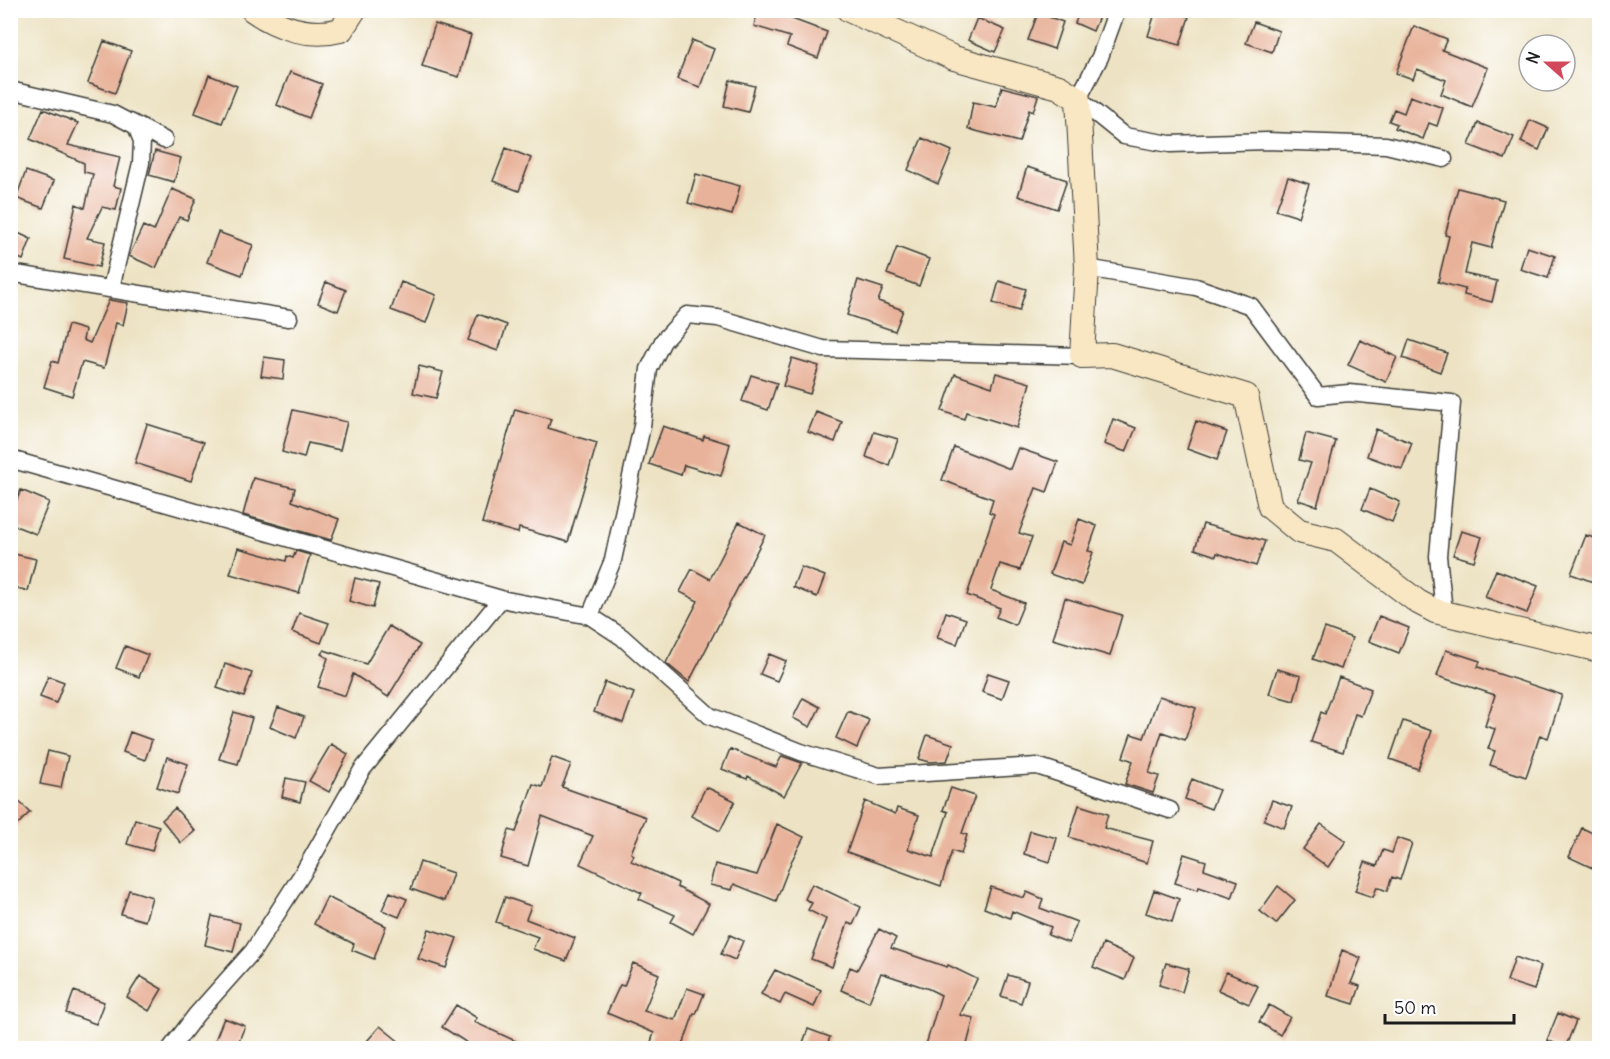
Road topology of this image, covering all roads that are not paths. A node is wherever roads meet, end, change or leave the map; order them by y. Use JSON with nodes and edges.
{"nodes":[{"id":1,"x":253,"y":10,"type":"edge"},
{"id":2,"x":354,"y":10,"type":"edge"},
{"id":3,"x":849,"y":10,"type":"edge"},
{"id":4,"x":1117,"y":10,"type":"edge"},
{"id":5,"x":10,"y":90,"type":"edge"},
{"id":6,"x":1078,"y":99,"type":"junction"},
{"id":7,"x":123,"y":119,"type":"junction"},
{"id":8,"x":164,"y":140,"type":"dead end"},
{"id":9,"x":1444,"y":159,"type":"dead end"},
{"id":10,"x":1088,"y":268,"type":"junction"},
{"id":11,"x":10,"y":273,"type":"edge"},
{"id":12,"x":111,"y":288,"type":"junction"},
{"id":13,"x":289,"y":318,"type":"dead end"},
{"id":14,"x":1082,"y":356,"type":"junction"},
{"id":15,"x":10,"y":459,"type":"edge"},
{"id":16,"x":501,"y":599,"type":"junction"},
{"id":17,"x":1444,"y":611,"type":"junction"},
{"id":18,"x":590,"y":616,"type":"junction"},
{"id":19,"x":1599,"y":650,"type":"edge"},
{"id":20,"x":1170,"y":810,"type":"dead end"},
{"id":21,"x":171,"y":1048,"type":"edge"}],
"edges":[{"from":1,"to":2,"type":"main road"},
{"from":3,"to":6,"type":"main road"},
{"from":4,"to":6,"type":"street"},
{"from":5,"to":7,"type":"street"},
{"from":6,"to":9,"type":"street"},
{"from":6,"to":10,"type":"main road"},
{"from":7,"to":8,"type":"street"},
{"from":7,"to":12,"type":"street"},
{"from":10,"to":14,"type":"main road"},
{"from":10,"to":17,"type":"street"},
{"from":11,"to":12,"type":"street"},
{"from":12,"to":13,"type":"street"},
{"from":14,"to":17,"type":"main road"},
{"from":14,"to":18,"type":"street"},
{"from":15,"to":16,"type":"street"},
{"from":16,"to":18,"type":"street"},
{"from":16,"to":21,"type":"street"},
{"from":17,"to":19,"type":"main road"},
{"from":18,"to":20,"type":"street"}]}
